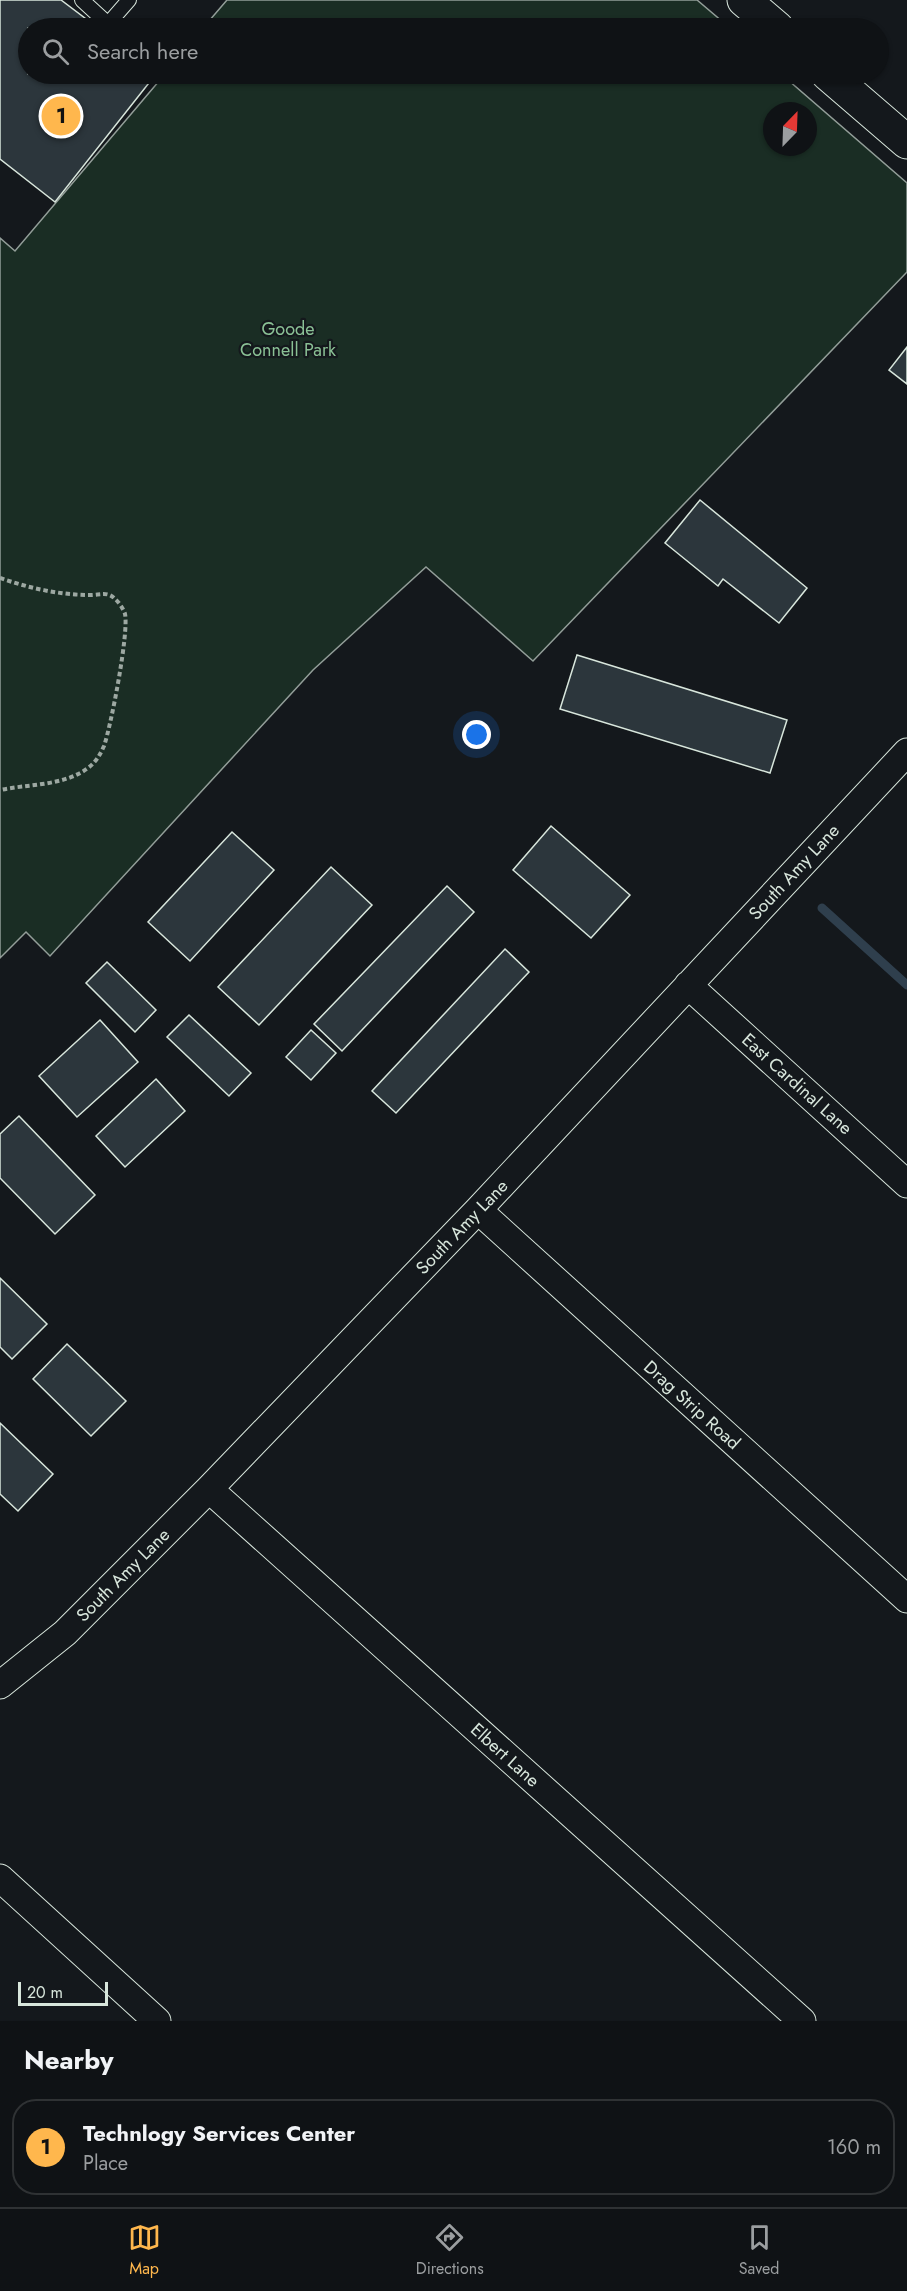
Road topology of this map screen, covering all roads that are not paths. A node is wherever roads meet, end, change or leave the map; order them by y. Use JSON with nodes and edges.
{"nodes":[{"id":1,"x":82,"y":0,"type":"edge"},
{"id":2,"x":129,"y":0,"type":"edge"},
{"id":3,"x":744,"y":0,"type":"edge"},
{"id":4,"x":102,"y":18,"type":"edge"},
{"id":5,"x":113,"y":18,"type":"edge"},
{"id":6,"x":765,"y":18,"type":"edge"},
{"id":7,"x":840,"y":84,"type":"edge"},
{"id":8,"x":907,"y":142,"type":"edge"},
{"id":9,"x":907,"y":752,"type":"edge"},
{"id":10,"x":688,"y":985,"type":"junction"},
{"id":11,"x":907,"y":1184,"type":"edge"},
{"id":12,"x":478,"y":1210,"type":"junction"},
{"id":13,"x":209,"y":1489,"type":"junction"},
{"id":14,"x":907,"y":1599,"type":"edge"},
{"id":15,"x":0,"y":1685,"type":"edge"},
{"id":16,"x":0,"y":1878,"type":"edge"},
{"id":17,"x":157,"y":2021,"type":"edge"},
{"id":18,"x":802,"y":2021,"type":"edge"}],
"edges":[{"from":1,"to":4,"type":"lane"},
{"from":2,"to":5,"type":"lane"},
{"from":3,"to":6,"type":"street"},
{"from":7,"to":8,"type":"street"},
{"from":9,"to":10,"type":"street","name":"South Amy Lane"},
{"from":10,"to":11,"type":"street","name":"East Cardinal Lane"},
{"from":10,"to":12,"type":"street","name":"South Amy Lane"},
{"from":12,"to":13,"type":"street","name":"South Amy Lane"},
{"from":12,"to":14,"type":"street","name":"Drag Strip Road"},
{"from":13,"to":15,"type":"street","name":"South Amy Lane"},
{"from":13,"to":18,"type":"street","name":"Elbert Lane"},
{"from":16,"to":17,"type":"street"}]}
